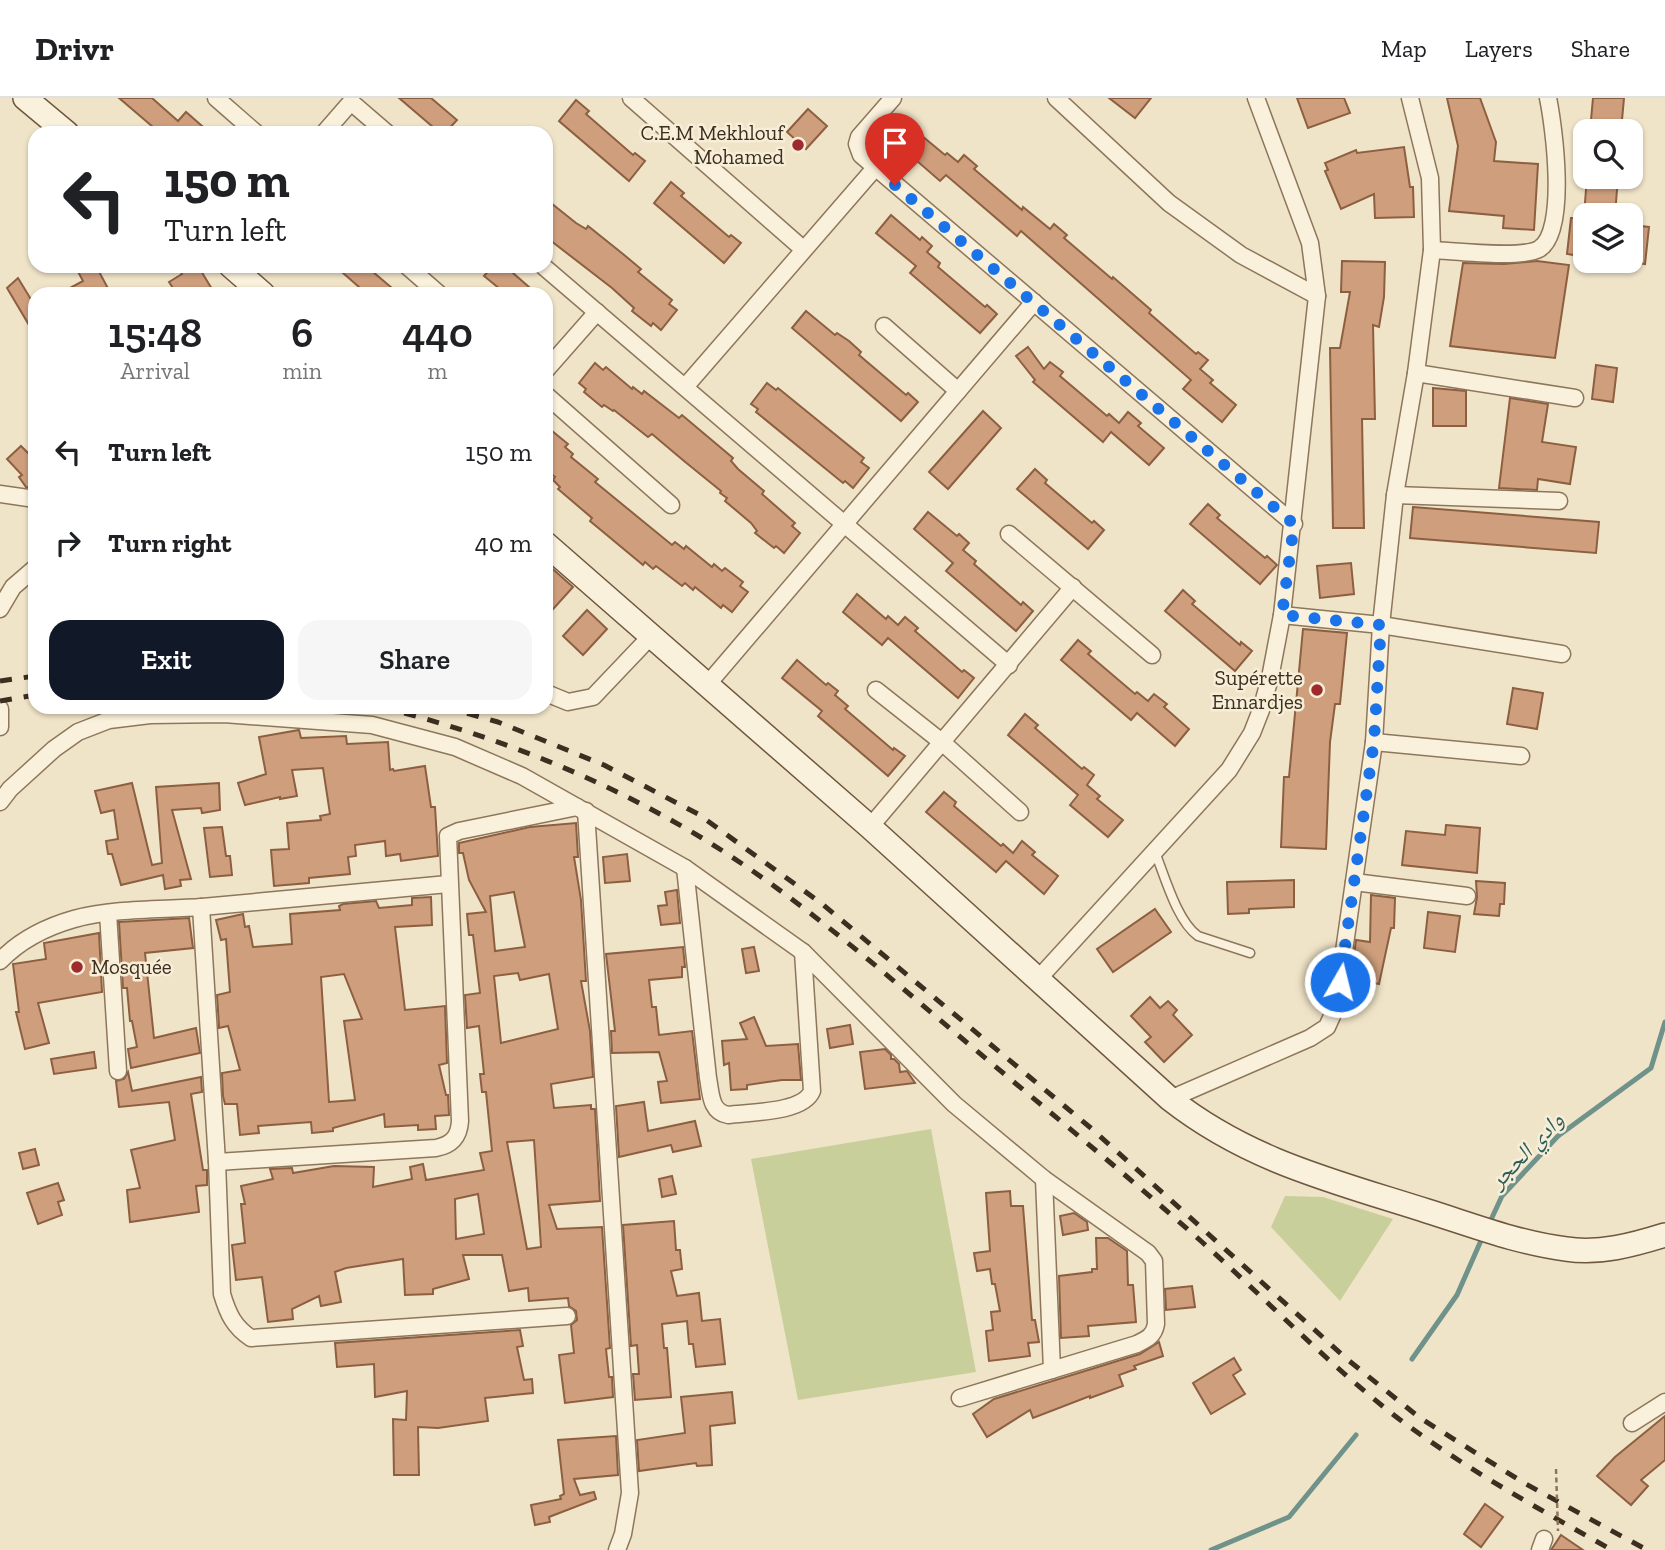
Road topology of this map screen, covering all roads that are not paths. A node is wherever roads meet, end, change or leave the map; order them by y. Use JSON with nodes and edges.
{"nodes":[{"id":1,"x":25,"y":98,"type":"edge"},
{"id":2,"x":216,"y":98,"type":"edge"},
{"id":3,"x":631,"y":98,"type":"edge"},
{"id":4,"x":893,"y":98,"type":"edge"},
{"id":5,"x":1056,"y":98,"type":"edge"},
{"id":6,"x":1256,"y":98,"type":"edge"},
{"id":7,"x":1410,"y":98,"type":"edge"},
{"id":8,"x":1548,"y":98,"type":"edge"},
{"id":9,"x":352,"y":100,"type":"edge"},
{"id":10,"x":59,"y":126,"type":"edge"},
{"id":11,"x":248,"y":126,"type":"edge"},
{"id":12,"x":330,"y":126,"type":"edge"},
{"id":13,"x":380,"y":126,"type":"edge"},
{"id":14,"x":875,"y":168,"type":"junction"},
{"id":15,"x":803,"y":249,"type":"junction"},
{"id":16,"x":1432,"y":250,"type":"junction"},
{"id":17,"x":239,"y":273,"type":"edge"},
{"id":18,"x":415,"y":273,"type":"edge"},
{"id":19,"x":551,"y":273,"type":"edge"},
{"id":20,"x":254,"y":287,"type":"edge"},
{"id":21,"x":431,"y":287,"type":"edge"},
{"id":22,"x":1317,"y":296,"type":"junction"},
{"id":23,"x":1034,"y":302,"type":"junction"},
{"id":24,"x":597,"y":312,"type":"junction"},
{"id":25,"x":884,"y":326,"type":"dead end"},
{"id":26,"x":553,"y":362,"type":"edge"},
{"id":27,"x":1416,"y":373,"type":"junction"},
{"id":28,"x":685,"y":387,"type":"junction"},
{"id":29,"x":958,"y":391,"type":"junction"},
{"id":30,"x":1576,"y":398,"type":"dead end"},
{"id":31,"x":553,"y":401,"type":"edge"},
{"id":32,"x":1,"y":495,"type":"edge"},
{"id":33,"x":1395,"y":495,"type":"junction"},
{"id":34,"x":28,"y":498,"type":"edge"},
{"id":35,"x":1559,"y":501,"type":"dead end"},
{"id":36,"x":671,"y":505,"type":"dead end"},
{"id":37,"x":845,"y":523,"type":"junction"},
{"id":38,"x":1294,"y":524,"type":"junction"},
{"id":39,"x":1009,"y":534,"type":"dead end"},
{"id":40,"x":553,"y":550,"type":"edge"},
{"id":41,"x":28,"y":574,"type":"edge"},
{"id":42,"x":1073,"y":587,"type":"junction"},
{"id":43,"x":0,"y":610,"type":"edge"},
{"id":44,"x":1282,"y":615,"type":"junction"},
{"id":45,"x":1381,"y":625,"type":"junction"},
{"id":46,"x":651,"y":636,"type":"junction"},
{"id":47,"x":1562,"y":654,"type":"dead end"},
{"id":48,"x":1152,"y":655,"type":"dead end"},
{"id":49,"x":1009,"y":665,"type":"junction"},
{"id":50,"x":707,"y":685,"type":"junction"},
{"id":51,"x":876,"y":690,"type":"dead end"},
{"id":52,"x":553,"y":696,"type":"edge"},
{"id":53,"x":0,"y":709,"type":"edge"},
{"id":54,"x":0,"y":727,"type":"edge"},
{"id":55,"x":1374,"y":741,"type":"junction"},
{"id":56,"x":943,"y":743,"type":"junction"},
{"id":57,"x":1521,"y":756,"type":"dead end"},
{"id":58,"x":0,"y":802,"type":"edge"},
{"id":59,"x":581,"y":809,"type":"junction"},
{"id":60,"x":1020,"y":812,"type":"dead end"},
{"id":61,"x":870,"y":827,"type":"junction"},
{"id":62,"x":1155,"y":852,"type":"junction"},
{"id":63,"x":685,"y":869,"type":"junction"},
{"id":64,"x":1354,"y":882,"type":"junction"},
{"id":65,"x":448,"y":884,"type":"junction"},
{"id":66,"x":1467,"y":896,"type":"dead end"},
{"id":67,"x":201,"y":907,"type":"junction"},
{"id":68,"x":108,"y":913,"type":"junction"},
{"id":69,"x":803,"y":952,"type":"junction"},
{"id":70,"x":1250,"y":953,"type":"dead end"},
{"id":71,"x":0,"y":961,"type":"edge"},
{"id":72,"x":1039,"y":978,"type":"junction"},
{"id":73,"x":118,"y":1071,"type":"dead end"},
{"id":74,"x":1170,"y":1099,"type":"junction"},
{"id":75,"x":217,"y":1162,"type":"junction"},
{"id":76,"x":1044,"y":1179,"type":"junction"},
{"id":77,"x":1665,"y":1235,"type":"edge"},
{"id":78,"x":567,"y":1316,"type":"dead end"},
{"id":79,"x":1052,"y":1370,"type":"junction"},
{"id":80,"x":960,"y":1398,"type":"dead end"},
{"id":81,"x":1665,"y":1402,"type":"edge"},
{"id":82,"x":1632,"y":1423,"type":"dead end"},
{"id":83,"x":617,"y":1550,"type":"edge"}],
"edges":[{"from":1,"to":10,"type":"main road"},
{"from":2,"to":11,"type":"street"},
{"from":3,"to":15,"type":"street"},
{"from":4,"to":14,"type":"street"},
{"from":5,"to":22,"type":"street"},
{"from":6,"to":22,"type":"street"},
{"from":7,"to":16,"type":"street"},
{"from":8,"to":16,"type":"street"},
{"from":9,"to":12,"type":"street"},
{"from":9,"to":13,"type":"street"},
{"from":14,"to":15,"type":"street"},
{"from":14,"to":23,"type":"street"},
{"from":15,"to":28,"type":"street"},
{"from":16,"to":27,"type":"street"},
{"from":17,"to":20,"type":"main road"},
{"from":18,"to":21,"type":"street"},
{"from":19,"to":24,"type":"street"},
{"from":22,"to":38,"type":"street"},
{"from":23,"to":29,"type":"street"},
{"from":23,"to":38,"type":"street"},
{"from":24,"to":26,"type":"street"},
{"from":24,"to":28,"type":"street"},
{"from":25,"to":29,"type":"street"},
{"from":27,"to":30,"type":"street"},
{"from":27,"to":33,"type":"street"},
{"from":28,"to":37,"type":"street"},
{"from":29,"to":37,"type":"street"},
{"from":31,"to":36,"type":"street"},
{"from":32,"to":34,"type":"street"},
{"from":33,"to":35,"type":"street"},
{"from":33,"to":45,"type":"street"},
{"from":37,"to":49,"type":"street"},
{"from":37,"to":50,"type":"street"},
{"from":38,"to":44,"type":"street"},
{"from":39,"to":42,"type":"street"},
{"from":40,"to":46,"type":"main road"},
{"from":41,"to":43,"type":"street"},
{"from":42,"to":48,"type":"street"},
{"from":42,"to":49,"type":"street"},
{"from":44,"to":45,"type":"street"},
{"from":44,"to":62,"type":"street"},
{"from":45,"to":47,"type":"street"},
{"from":45,"to":55,"type":"street"},
{"from":46,"to":50,"type":"main road"},
{"from":46,"to":52,"type":"street"},
{"from":49,"to":56,"type":"street"},
{"from":50,"to":61,"type":"main road"},
{"from":51,"to":56,"type":"street"},
{"from":53,"to":54,"type":"street"},
{"from":55,"to":57,"type":"street"},
{"from":55,"to":64,"type":"street"},
{"from":56,"to":60,"type":"street"},
{"from":56,"to":61,"type":"street"},
{"from":58,"to":59,"type":"street"},
{"from":59,"to":63,"type":"street"},
{"from":59,"to":65,"type":"street"},
{"from":59,"to":83,"type":"street"},
{"from":61,"to":72,"type":"main road"},
{"from":62,"to":70,"type":"lane"},
{"from":62,"to":72,"type":"street"},
{"from":63,"to":69,"type":"street"},
{"from":63,"to":69,"type":"street"},
{"from":64,"to":66,"type":"street"},
{"from":64,"to":74,"type":"street"},
{"from":65,"to":67,"type":"street"},
{"from":65,"to":75,"type":"street"},
{"from":67,"to":68,"type":"street"},
{"from":67,"to":75,"type":"street"},
{"from":68,"to":71,"type":"street"},
{"from":68,"to":73,"type":"street"},
{"from":69,"to":76,"type":"street"},
{"from":72,"to":74,"type":"main road"},
{"from":74,"to":77,"type":"main road"},
{"from":75,"to":78,"type":"street"},
{"from":76,"to":79,"type":"street"},
{"from":76,"to":79,"type":"street"},
{"from":79,"to":80,"type":"street"},
{"from":81,"to":82,"type":"street"}]}
